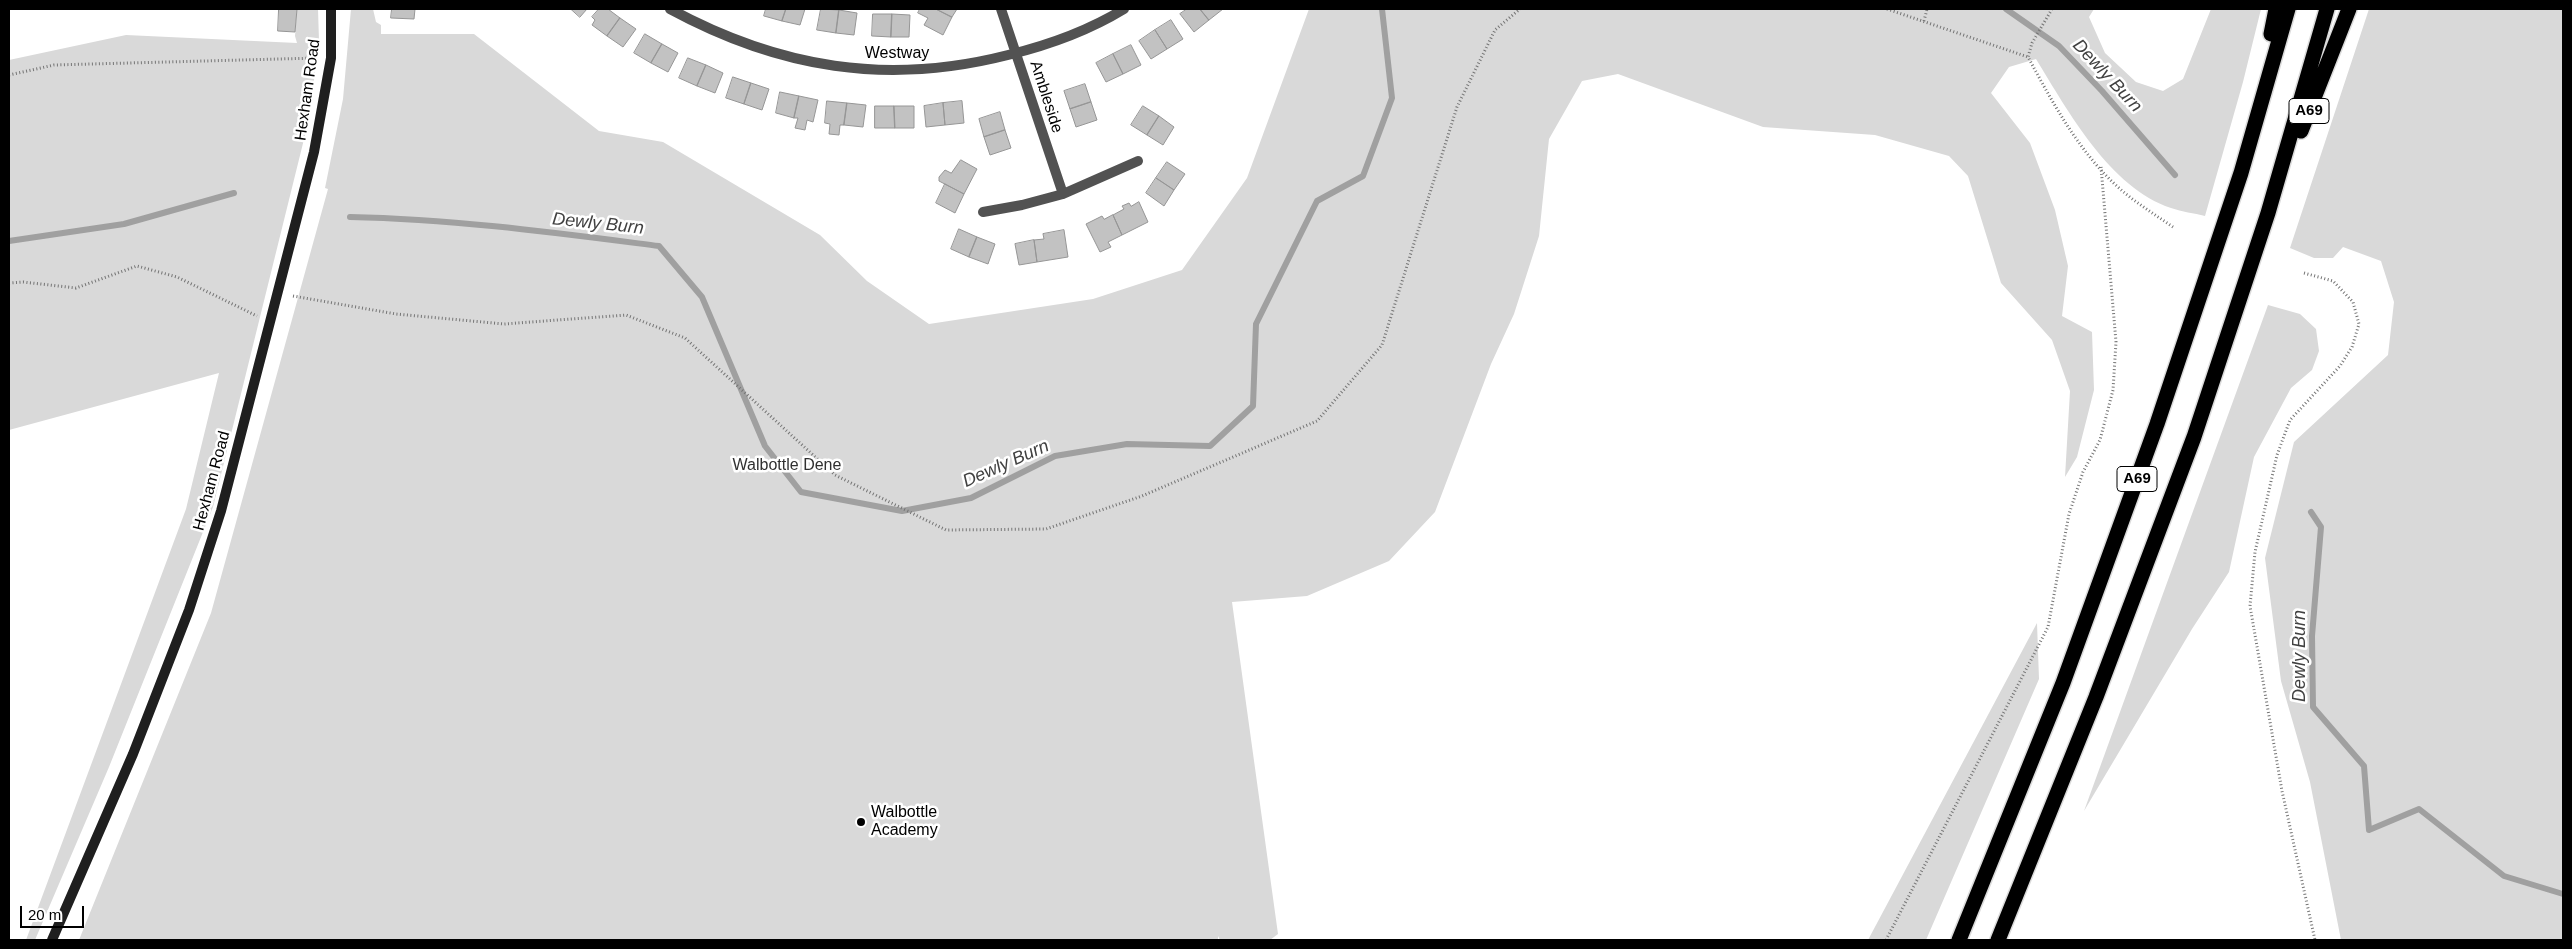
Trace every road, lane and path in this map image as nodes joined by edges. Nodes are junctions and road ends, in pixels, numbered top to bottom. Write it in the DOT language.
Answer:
graph roads {
  1 [pos="331,9"];
  2 [pos="670,9"];
  3 [pos="1001,9"];
  4 [pos="1124,9"];
  5 [pos="1520,9"];
  6 [pos="1887,9"];
  7 [pos="1927,9"];
  8 [pos="2052,9"];
  9 [pos="2276,9"];
  10 [pos="2288,9"];
  11 [pos="2327,9"];
  12 [pos="2349,9"];
  13 [pos="1924,22"];
  14 [pos="1016,53"];
  15 [pos="2028,57"];
  16 [pos="331,58"];
  17 [pos="9,75"];
  18 [pos="1138,161"];
  19 [pos="2101,168"];
  20 [pos="2241,173"];
  21 [pos="1063,194"];
  22 [pos="982,212"];
  23 [pos="2268,213"];
  24 [pos="2173,227"];
  25 [pos="2304,273"];
  26 [pos="9,283"];
  27 [pos="277,294"];
  28 [pos="269,322"];
  29 [pos="52,940"];
  30 [pos="1886,940"];
  31 [pos="1959,940"];
  32 [pos="1998,940"];
  33 [pos="2314,940"];
  1 -- 16 [label="main road, Hexham Road"];
  2 -- 14 [label="street, Westway"];
  3 -- 14 [label="street, Ambleside"];
  4 -- 14 [label="street, Westway"];
  5 -- 27 [label="path"];
  6 -- 13 [label="path"];
  7 -- 13 [label="path"];
  8 -- 15 [label="path"];
  9 -- 20 [label="highway, A69"];
  10 -- 20 [label="highway, A69"];
  11 -- 23 [label="highway, A69"];
  12 -- 23 [label="highway, A69"];
  13 -- 15 [label="path"];
  14 -- 21 [label="street, Ambleside"];
  15 -- 19 [label="path"];
  16 -- 17 [label="path"];
  16 -- 27 [label="main road, Hexham Road"];
  18 -- 21 [label="street"];
  19 -- 24 [label="path"];
  19 -- 30 [label="path"];
  20 -- 31 [label="highway, A69"];
  21 -- 22 [label="street"];
  23 -- 32 [label="highway, A69"];
  25 -- 33 [label="path"];
  26 -- 28 [label="path"];
  27 -- 28 [label="main road, Hexham Road"];
  28 -- 29 [label="main road, Hexham Road"];
}
